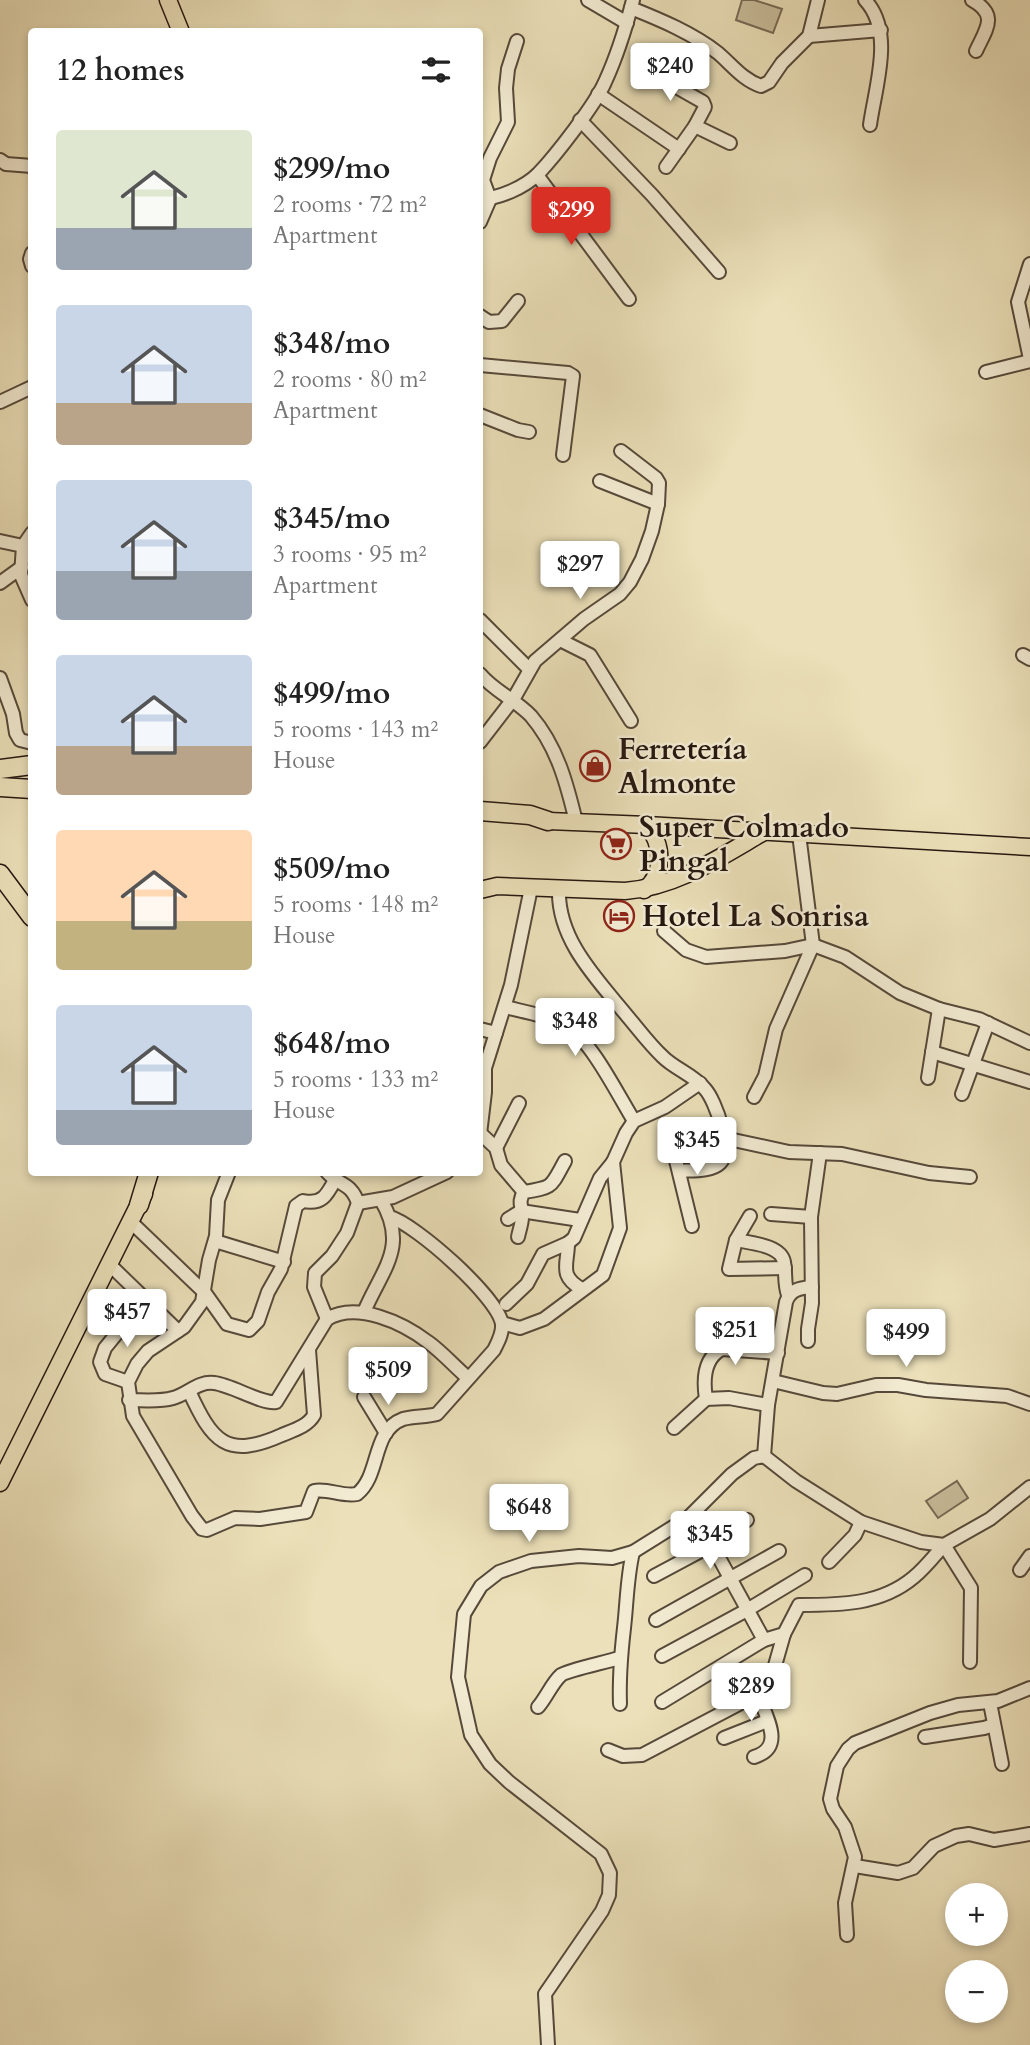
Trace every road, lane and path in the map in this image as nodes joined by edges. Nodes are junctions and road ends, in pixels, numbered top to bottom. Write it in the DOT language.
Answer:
graph roads {
  1 [pos="168,0"];
  2 [pos="588,0"];
  3 [pos="818,0"];
  4 [pos="865,0"];
  5 [pos="972,0"];
  6 [pos="632,4"];
  7 [pos="627,23"];
  8 [pos="179,28"];
  9 [pos="881,30"];
  10 [pos="809,36"];
  11 [pos="517,41"];
  12 [pos="976,51"];
  13 [pos="659,77"];
  14 [pos="597,94"];
  15 [pos="580,120"];
  16 [pos="870,125"];
  17 [pos="695,126"];
  18 [pos="730,143"];
  19 [pos="679,149"];
  20 [pos="2,164"];
  21 [pos="28,166"];
  22 [pos="666,167"];
  23 [pos="537,175"];
  24 [pos="485,199"];
  25 [pos="1030,264"];
  26 [pos="719,272"];
  27 [pos="1027,285"];
  28 [pos="629,299"];
  29 [pos="518,301"];
  30 [pos="483,318"];
  31 [pos="1030,360"];
  32 [pos="483,365"];
  33 [pos="986,372"];
  34 [pos="28,389"];
  35 [pos="1,405"];
  36 [pos="483,416"];
  37 [pos="529,432"];
  38 [pos="621,451"];
  39 [pos="563,455"];
  40 [pos="600,481"];
  41 [pos="658,504"];
  42 [pos="28,539"];
  43 [pos="0,541"];
  44 [pos="23,546"];
  45 [pos="22,567"];
  46 [pos="0,583"];
  47 [pos="28,591"];
  48 [pos="483,623"];
  49 [pos="560,640"];
  50 [pos="529,669"];
  51 [pos="483,677"];
  52 [pos="0,678"];
  53 [pos="511,701"];
  54 [pos="631,721"];
  55 [pos="483,738"];
  56 [pos="28,742"];
  57 [pos="28,766"];
  58 [pos="0,769"];
  59 [pos="0,778"];
  60 [pos="28,778"];
  61 [pos="0,787"];
  62 [pos="28,789"];
  63 [pos="483,798"];
  64 [pos="483,811"];
  65 [pos="513,813"];
  66 [pos="548,821"];
  67 [pos="483,822"];
  68 [pos="576,822"];
  69 [pos="647,825"];
  70 [pos="762,833"];
  71 [pos="799,834"];
  72 [pos="1030,847"];
  73 [pos="0,874"];
  74 [pos="531,888"];
  75 [pos="483,889"];
  76 [pos="559,889"];
  77 [pos="644,890"];
  78 [pos="28,912"];
  79 [pos="664,931"];
  80 [pos="813,945"];
  81 [pos="505,1007"];
  82 [pos="939,1009"];
  83 [pos="988,1023"];
  84 [pos="483,1030"];
  85 [pos="496,1033"];
  86 [pos="1030,1043"];
  87 [pos="932,1052"];
  88 [pos="974,1065"];
  89 [pos="928,1078"];
  90 [pos="700,1083"];
  91 [pos="1030,1083"];
  92 [pos="483,1084"];
  93 [pos="962,1094"];
  94 [pos="754,1097"];
  95 [pos="519,1103"];
  96 [pos="634,1121"];
  97 [pos="670,1136"];
  98 [pos="483,1137"];
  99 [pos="724,1138"];
  100 [pos="496,1148"];
  101 [pos="820,1153"];
  102 [pos="565,1161"];
  103 [pos="613,1162"];
  104 [pos="679,1171"];
  105 [pos="148,1176"];
  106 [pos="152,1176"];
  107 [pos="227,1176"];
  108 [pos="331,1176"];
  109 [pos="434,1176"];
  110 [pos="970,1177"];
  111 [pos="524,1192"];
  112 [pos="381,1200"];
  113 [pos="358,1203"];
  114 [pos="139,1205"];
  115 [pos="521,1210"];
  116 [pos="771,1214"];
  117 [pos="750,1216"];
  118 [pos="390,1217"];
  119 [pos="811,1217"];
  120 [pos="508,1219"];
  121 [pos="580,1220"];
  122 [pos="131,1222"];
  123 [pos="692,1226"];
  124 [pos="518,1237"];
  125 [pos="736,1240"];
  126 [pos="215,1241"];
  127 [pos="568,1243"];
  128 [pos="284,1262"];
  129 [pos="109,1264"];
  130 [pos="785,1268"];
  131 [pos="812,1287"];
  132 [pos="582,1289"];
  133 [pos="205,1293"];
  134 [pos="789,1295"];
  135 [pos="145,1299"];
  136 [pos="506,1304"];
  137 [pos="364,1312"];
  138 [pos="327,1319"];
  139 [pos="502,1323"];
  140 [pos="178,1331"];
  141 [pos="808,1341"];
  142 [pos="309,1349"];
  143 [pos="778,1353"];
  144 [pos="468,1378"];
  145 [pos="772,1381"];
  146 [pos="128,1382"];
  147 [pos="189,1391"];
  148 [pos="364,1397"];
  149 [pos="706,1399"];
  150 [pos="129,1400"];
  151 [pos="1030,1404"];
  152 [pos="768,1405"];
  153 [pos="674,1428"];
  154 [pos="386,1433"];
  155 [pos="764,1456"];
  156 [pos="0,1483"];
  157 [pos="1030,1487"];
  158 [pos="689,1517"];
  159 [pos="747,1520"];
  160 [pos="861,1522"];
  161 [pos="712,1545"];
  162 [pos="944,1545"];
  163 [pos="779,1551"];
  164 [pos="633,1552"];
  165 [pos="1030,1556"];
  166 [pos="829,1562"];
  167 [pos="1020,1570"];
  168 [pos="805,1575"];
  169 [pos="654,1576"];
  170 [pos="731,1578"];
  171 [pos="747,1610"];
  172 [pos="656,1620"];
  173 [pos="783,1633"];
  174 [pos="764,1640"];
  175 [pos="662,1656"];
  176 [pos="619,1658"];
  177 [pos="970,1662"];
  178 [pos="1030,1688"];
  179 [pos="758,1694"];
  180 [pos="662,1702"];
  181 [pos="990,1703"];
  182 [pos="620,1704"];
  183 [pos="538,1707"];
  184 [pos="767,1721"];
  185 [pos="994,1725"];
  186 [pos="925,1737"];
  187 [pos="724,1738"];
  188 [pos="608,1751"];
  189 [pos="754,1757"];
  190 [pos="1002,1764"];
  191 [pos="1030,1834"];
  192 [pos="855,1866"];
  193 [pos="847,1935"];
  194 [pos="548,2045"];
  1 -- 8 [label="main road"];
  2 -- 7 [label="street"];
  3 -- 10 [label="street"];
  4 -- 9 [label="street"];
  5 -- 12 [label="street"];
  6 -- 7 [label="street"];
  6 -- 10 [label="street"];
  7 -- 14 [label="street"];
  9 -- 10 [label="street"];
  9 -- 16 [label="street"];
  11 -- 24 [label="street"];
  13 -- 17 [label="street"];
  14 -- 15 [label="street"];
  14 -- 19 [label="street"];
  15 -- 23 [label="street"];
  15 -- 26 [label="street"];
  17 -- 18 [label="street"];
  17 -- 19 [label="street"];
  19 -- 22 [label="street"];
  20 -- 21 [label="street"];
  23 -- 24 [label="street"];
  23 -- 28 [label="street"];
  25 -- 27 [label="street"];
  27 -- 31 [label="street"];
  29 -- 30 [label="street"];
  31 -- 33 [label="street"];
  32 -- 39 [label="street"];
  34 -- 35 [label="street"];
  36 -- 37 [label="street"];
  38 -- 41 [label="street"];
  40 -- 41 [label="street"];
  41 -- 49 [label="street"];
  42 -- 44 [label="street"];
  43 -- 44 [label="street"];
  44 -- 45 [label="street"];
  45 -- 46 [label="street"];
  45 -- 47 [label="street"];
  48 -- 50 [label="street"];
  49 -- 50 [label="street"];
  49 -- 54 [label="street"];
  50 -- 53 [label="street"];
  51 -- 53 [label="street"];
  52 -- 56 [label="street"];
  53 -- 55 [label="street"];
  53 -- 68 [label="street"];
  57 -- 58 [label="highway"];
  59 -- 60 [label="highway"];
  61 -- 62 [label="highway"];
  63 -- 65 [label="highway"];
  64 -- 65 [label="highway"];
  65 -- 66 [label="highway"];
  66 -- 67 [label="highway"];
  66 -- 68 [label="main road"];
  68 -- 69 [label="main road"];
  69 -- 70 [label="main road"];
  69 -- 77 [label="main road"];
  70 -- 71 [label="main road"];
  70 -- 77 [label="main road"];
  71 -- 72 [label="main road"];
  71 -- 80 [label="street"];
  73 -- 78 [label="highway"];
  74 -- 75 [label="main road"];
  74 -- 76 [label="main road"];
  74 -- 81 [label="street"];
  76 -- 77 [label="main road"];
  76 -- 90 [label="street"];
  79 -- 80 [label="street"];
  80 -- 82 [label="street"];
  80 -- 94 [label="street"];
  81 -- 85 [label="street"];
  81 -- 96 [label="street"];
  82 -- 83 [label="street"];
  82 -- 87 [label="street"];
  83 -- 86 [label="street"];
  83 -- 88 [label="street"];
  84 -- 85 [label="street"];
  85 -- 92 [label="street"];
  87 -- 88 [label="street"];
  87 -- 89 [label="street"];
  88 -- 91 [label="street"];
  88 -- 93 [label="street"];
  90 -- 96 [label="street"];
  90 -- 99 [label="street"];
  95 -- 100 [label="street"];
  96 -- 103 [label="street"];
  97 -- 104 [label="street"];
  98 -- 100 [label="street"];
  99 -- 101 [label="street"];
  99 -- 104 [label="street"];
  100 -- 111 [label="street"];
  101 -- 110 [label="street"];
  101 -- 119 [label="street"];
  102 -- 111 [label="street"];
  103 -- 121 [label="street"];
  103 -- 132 [label="street"];
  104 -- 123 [label="street"];
  105 -- 114 [label="highway"];
  106 -- 114 [label="main road"];
  107 -- 126 [label="street"];
  108 -- 113 [label="street"];
  108 -- 128 [label="street"];
  109 -- 112 [label="street"];
  111 -- 115 [label="street"];
  112 -- 113 [label="street"];
  112 -- 118 [label="street"];
  113 -- 138 [label="street"];
  114 -- 122 [label="main road"];
  115 -- 120 [label="street"];
  115 -- 121 [label="street"];
  115 -- 124 [label="street"];
  116 -- 119 [label="street"];
  117 -- 125 [label="street"];
  118 -- 137 [label="street"];
  118 -- 139 [label="street"];
  119 -- 131 [label="street"];
  121 -- 127 [label="street"];
  122 -- 129 [label="main road"];
  122 -- 133 [label="street"];
  125 -- 130 [label="street"];
  125 -- 130 [label="street"];
  126 -- 128 [label="street"];
  126 -- 133 [label="street"];
  127 -- 132 [label="street"];
  127 -- 136 [label="street"];
  128 -- 133 [label="street"];
  129 -- 135 [label="street"];
  129 -- 156 [label="main road"];
  130 -- 134 [label="street"];
  131 -- 134 [label="street"];
  131 -- 141 [label="street"];
  132 -- 139 [label="street"];
  133 -- 140 [label="street"];
  134 -- 143 [label="street"];
  135 -- 140 [label="street"];
  135 -- 146 [label="street"];
  137 -- 138 [label="street"];
  137 -- 144 [label="street"];
  138 -- 142 [label="street"];
  139 -- 144 [label="street"];
  140 -- 146 [label="street"];
  142 -- 147 [label="street"];
  142 -- 147 [label="street"];
  143 -- 145 [label="street"];
  143 -- 149 [label="street"];
  144 -- 154 [label="street"];
  145 -- 151 [label="street"];
  145 -- 152 [label="street"];
  146 -- 150 [label="street"];
  147 -- 150 [label="street"];
  148 -- 154 [label="street"];
  149 -- 152 [label="street"];
  149 -- 153 [label="street"];
  150 -- 154 [label="street"];
  152 -- 155 [label="street"];
  155 -- 158 [label="street"];
  155 -- 160 [label="street"];
  157 -- 162 [label="street"];
  158 -- 161 [label="street"];
  158 -- 164 [label="street"];
  159 -- 161 [label="street"];
  160 -- 162 [label="street"];
  160 -- 166 [label="street"];
  161 -- 169 [label="street"];
  161 -- 170 [label="street"];
  162 -- 173 [label="street"];
  162 -- 177 [label="street"];
  163 -- 170 [label="street"];
  164 -- 176 [label="street"];
  164 -- 194 [label="street"];
  165 -- 167 [label="street"];
  168 -- 171 [label="street"];
  170 -- 171 [label="street"];
  170 -- 172 [label="street"];
  171 -- 174 [label="street"];
  171 -- 175 [label="street"];
  173 -- 174 [label="street"];
  173 -- 179 [label="street"];
  174 -- 180 [label="street"];
  176 -- 182 [label="street"];
  176 -- 183 [label="street"];
  178 -- 181 [label="street"];
  179 -- 184 [label="street"];
  179 -- 188 [label="street"];
  181 -- 185 [label="street"];
  181 -- 192 [label="street"];
  184 -- 187 [label="street"];
  184 -- 189 [label="street"];
  185 -- 186 [label="street"];
  185 -- 190 [label="street"];
  191 -- 192 [label="street"];
  192 -- 193 [label="street"];
}
